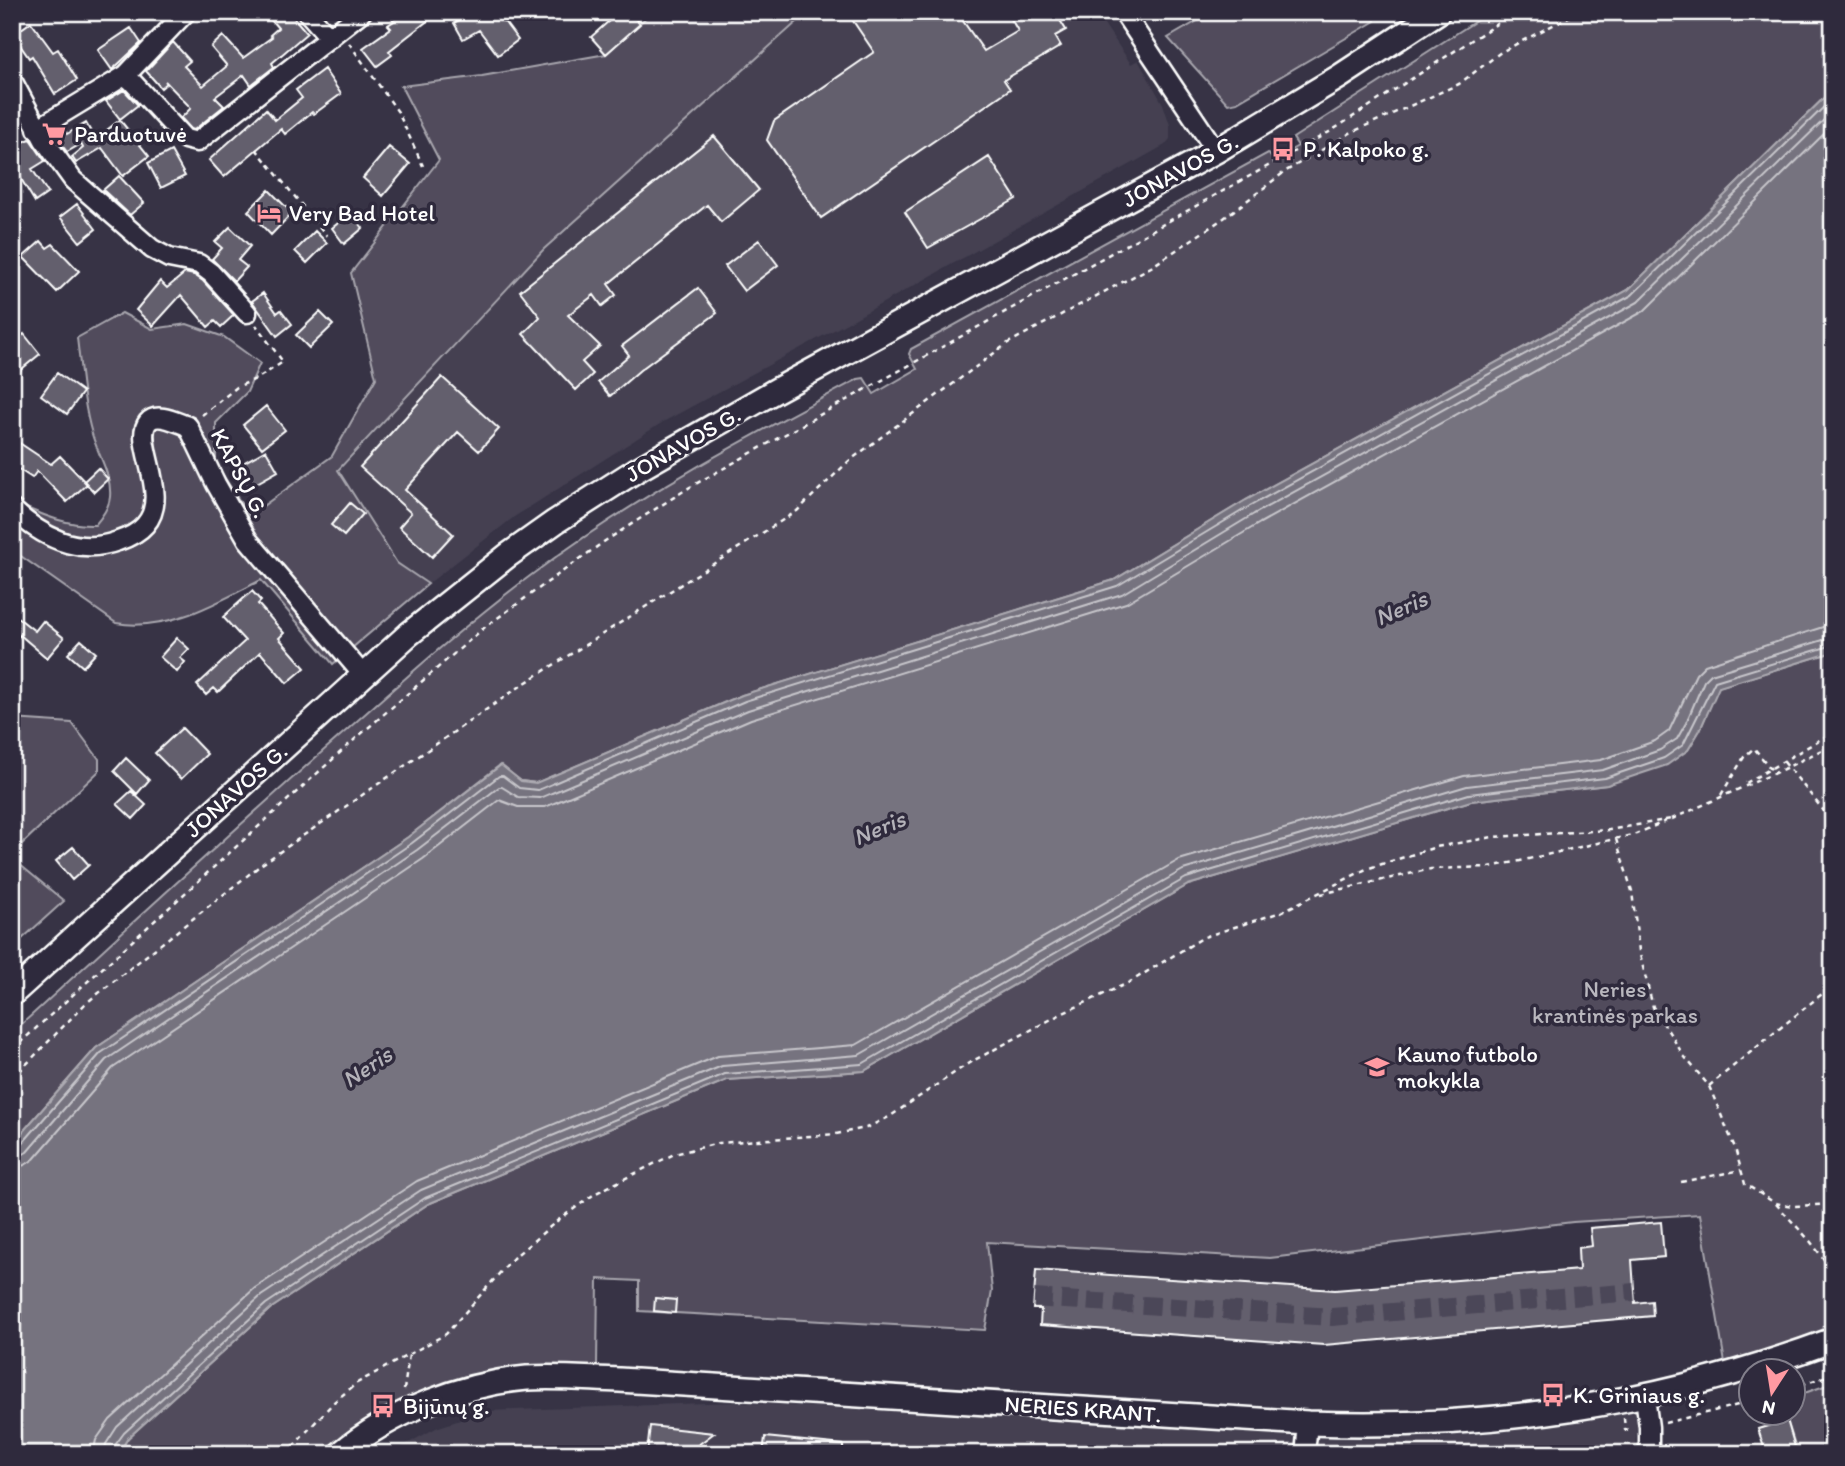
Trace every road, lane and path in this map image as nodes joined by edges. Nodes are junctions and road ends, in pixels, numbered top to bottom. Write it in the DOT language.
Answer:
graph roads {
  1 [pos="186,12"];
  2 [pos="307,12"];
  3 [pos="362,12"];
  4 [pos="496,12"];
  5 [pos="1123,12"];
  6 [pos="1438,12"];
  7 [pos="1515,12"];
  8 [pos="1578,12"];
  9 [pos="504,23"];
  10 [pos="335,34"];
  11 [pos="126,75"];
  12 [pos="12,80"];
  13 [pos="17,101"];
  14 [pos="37,129"];
  15 [pos="256,149"];
  16 [pos="1216,151"];
  17 [pos="423,166"];
  18 [pos="327,236"];
  19 [pos="247,313"];
  20 [pos="188,426"];
  21 [pos="12,509"];
  22 [pos="363,675"];
  23 [pos="1833,732"];
  24 [pos="1833,744"];
  25 [pos="1783,761"];
  26 [pos="1788,767"];
  27 [pos="1771,769"];
  28 [pos="1774,773"];
  29 [pos="1734,790"];
  30 [pos="1719,797"];
  31 [pos="1671,819"];
  32 [pos="1833,822"];
  33 [pos="1616,839"];
  34 [pos="1315,895"];
  35 [pos="1833,985"];
  36 [pos="12,994"];
  37 [pos="12,1050"];
  38 [pos="12,1079"];
  39 [pos="1709,1086"];
  40 [pos="1741,1170"];
  41 [pos="1681,1182"];
  42 [pos="1774,1203"];
  43 [pos="1833,1205"];
  44 [pos="1833,1271"];
  45 [pos="1833,1340"];
  46 [pos="409,1354"];
  47 [pos="1833,1374"];
  48 [pos="1806,1383"];
  49 [pos="1645,1397"];
  50 [pos="402,1401"];
  51 [pos="1736,1406"];
  52 [pos="1308,1423"];
  53 [pos="1649,1427"];
  54 [pos="1625,1430"];
  55 [pos="286,1454"];
  56 [pos="340,1454"];
  57 [pos="1305,1454"];
  58 [pos="1649,1454"];
  1 -- 11 [label="street"];
  2 -- 10 [label="street"];
  3 -- 10 [label="street"];
  4 -- 9 [label="path"];
  5 -- 16 [label="street"];
  6 -- 16 [label="main road, JONAVOS G."];
  7 -- 37 [label="path"];
  8 -- 38 [label="path"];
  10 -- 11 [label="street"];
  10 -- 17 [label="path"];
  11 -- 14 [label="street"];
  12 -- 13 [label="street"];
  13 -- 14 [label="street"];
  14 -- 19 [label="street"];
  15 -- 18 [label="path"];
  16 -- 22 [label="main road, JONAVOS G."];
  19 -- 20 [label="path"];
  20 -- 21 [label="street, KAPSŲ G."];
  20 -- 22 [label="street, KAPSŲ G."];
  22 -- 36 [label="main road, JONAVOS G."];
  23 -- 25 [label="path"];
  24 -- 26 [label="path"];
  25 -- 26 [label="path"];
  25 -- 27 [label="path"];
  26 -- 28 [label="path"];
  26 -- 32 [label="path"];
  27 -- 28 [label="path"];
  27 -- 29 [label="path"];
  27 -- 30 [label="path"];
  28 -- 29 [label="path"];
  29 -- 30 [label="path"];
  30 -- 31 [label="path"];
  31 -- 33 [label="path"];
  31 -- 34 [label="path"];
  33 -- 34 [label="path"];
  33 -- 39 [label="path"];
  34 -- 46 [label="path"];
  35 -- 39 [label="path"];
  39 -- 40 [label="path"];
  40 -- 41 [label="path"];
  40 -- 42 [label="path"];
  42 -- 43 [label="path"];
  42 -- 44 [label="path"];
  45 -- 49 [label="main road, NERIES KRANT."];
  46 -- 50 [label="path"];
  46 -- 55 [label="path"];
  47 -- 48 [label="path"];
  49 -- 52 [label="main road, NERIES KRANT."];
  49 -- 53 [label="street"];
  51 -- 53 [label="path"];
  52 -- 56 [label="main road, NERIES KRANT."];
  52 -- 57 [label="street"];
  53 -- 54 [label="path"];
  53 -- 58 [label="street"];
}
